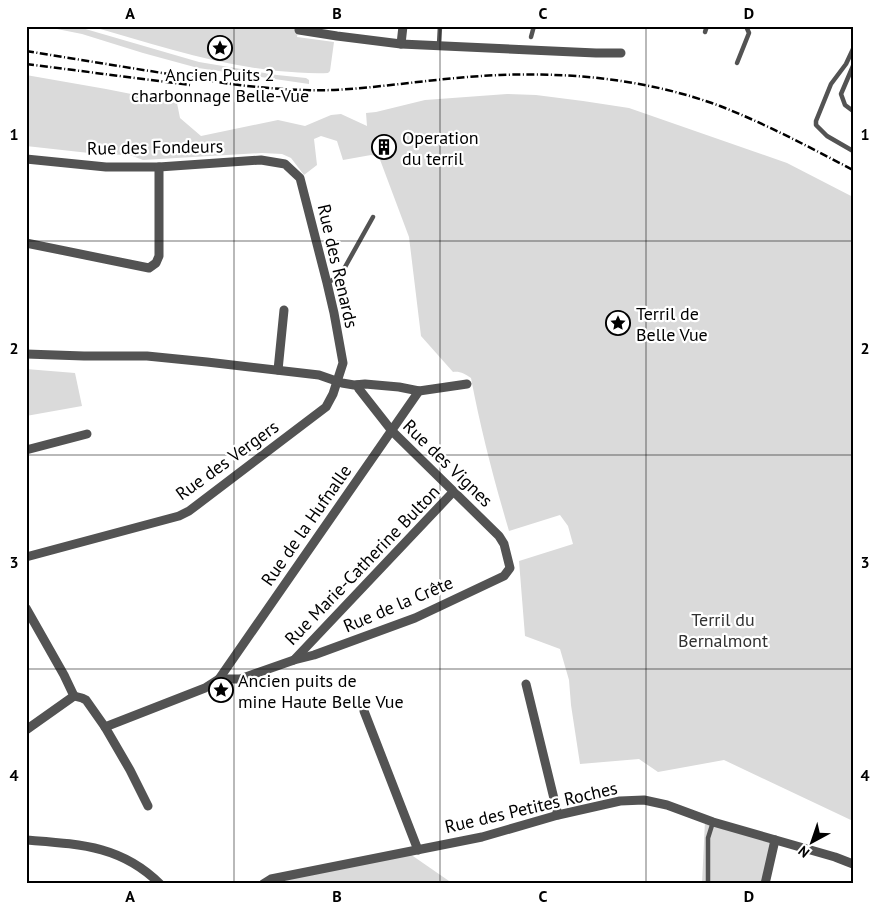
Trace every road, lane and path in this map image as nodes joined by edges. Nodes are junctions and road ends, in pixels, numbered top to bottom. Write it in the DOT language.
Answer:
graph roads {
  1 [pos="403,26"];
  2 [pos="440,26"];
  3 [pos="534,26"];
  4 [pos="707,26"];
  5 [pos="746,26"];
  6 [pos="299,30"];
  7 [pos="705,32"];
  8 [pos="532,37"];
  9 [pos="401,44"];
  10 [pos="439,46"];
  11 [pos="853,49"];
  12 [pos="621,53"];
  13 [pos="737,63"];
  14 [pos="853,66"];
  15 [pos="853,111"];
  16 [pos="853,151"];
  17 [pos="26,159"];
  18 [pos="285,164"];
  19 [pos="159,167"];
  20 [pos="373,217"];
  21 [pos="26,243"];
  22 [pos="327,283"];
  23 [pos="284,310"];
  24 [pos="26,354"];
  25 [pos="278,370"];
  26 [pos="337,381"];
  27 [pos="467,384"];
  28 [pos="357,385"];
  29 [pos="419,391"];
  30 [pos="392,431"];
  31 [pos="87,434"];
  32 [pos="26,450"];
  33 [pos="454,492"];
  34 [pos="26,557"];
  35 [pos="510,568"];
  36 [pos="26,608"];
  37 [pos="294,660"];
  38 [pos="219,679"];
  39 [pos="526,684"];
  40 [pos="74,696"];
  41 [pos="364,711"];
  42 [pos="105,727"];
  43 [pos="26,730"];
  44 [pos="148,806"];
  45 [pos="558,815"];
  46 [pos="713,822"];
  47 [pos="26,840"];
  48 [pos="775,840"];
  49 [pos="418,850"];
  50 [pos="853,864"];
  51 [pos="160,884"];
  52 [pos="263,884"];
  53 [pos="708,884"];
  54 [pos="765,884"];
  1 -- 9 [label="street"];
  2 -- 10 [label="lane"];
  3 -- 8 [label="lane"];
  4 -- 7 [label="lane"];
  5 -- 13 [label="lane"];
  6 -- 9 [label="street"];
  9 -- 10 [label="street"];
  10 -- 12 [label="street"];
  11 -- 16 [label="lane"];
  14 -- 15 [label="lane"];
  17 -- 19 [label="street, Rue des Fondeurs"];
  18 -- 19 [label="street, Rue des Fondeurs"];
  18 -- 22 [label="street, Rue des Renards"];
  19 -- 21 [label="street"];
  20 -- 22 [label="lane"];
  22 -- 26 [label="street, Rue des Renards"];
  23 -- 25 [label="street"];
  24 -- 25 [label="street"];
  25 -- 26 [label="street"];
  26 -- 28 [label="street"];
  26 -- 34 [label="street, Rue des Vergers"];
  27 -- 29 [label="street"];
  28 -- 29 [label="street"];
  28 -- 30 [label="street, Rue des Vignes"];
  29 -- 30 [label="street, Rue de la Hufnalle"];
  30 -- 33 [label="street, Rue des Vignes"];
  30 -- 38 [label="street, Rue de la Hufnalle"];
  31 -- 32 [label="street"];
  33 -- 35 [label="street, Rue des Vignes"];
  33 -- 37 [label="street, Rue Marie-Catherine Bulton"];
  35 -- 37 [label="street, Rue de la Crête"];
  36 -- 40 [label="street"];
  37 -- 38 [label="street, Rue de la Crête"];
  38 -- 42 [label="street"];
  39 -- 45 [label="street"];
  40 -- 42 [label="street"];
  40 -- 43 [label="street"];
  41 -- 49 [label="street"];
  42 -- 44 [label="street"];
  45 -- 46 [label="street, Rue des Petites Roches"];
  45 -- 49 [label="street, Rue des Petites Roches"];
  46 -- 48 [label="street, Rue des Petites Roches"];
  46 -- 53 [label="lane"];
  47 -- 51 [label="street"];
  48 -- 50 [label="street, Rue des Petites Roches"];
  48 -- 54 [label="street"];
  49 -- 52 [label="street, Rue des Petites Roches"];
}
